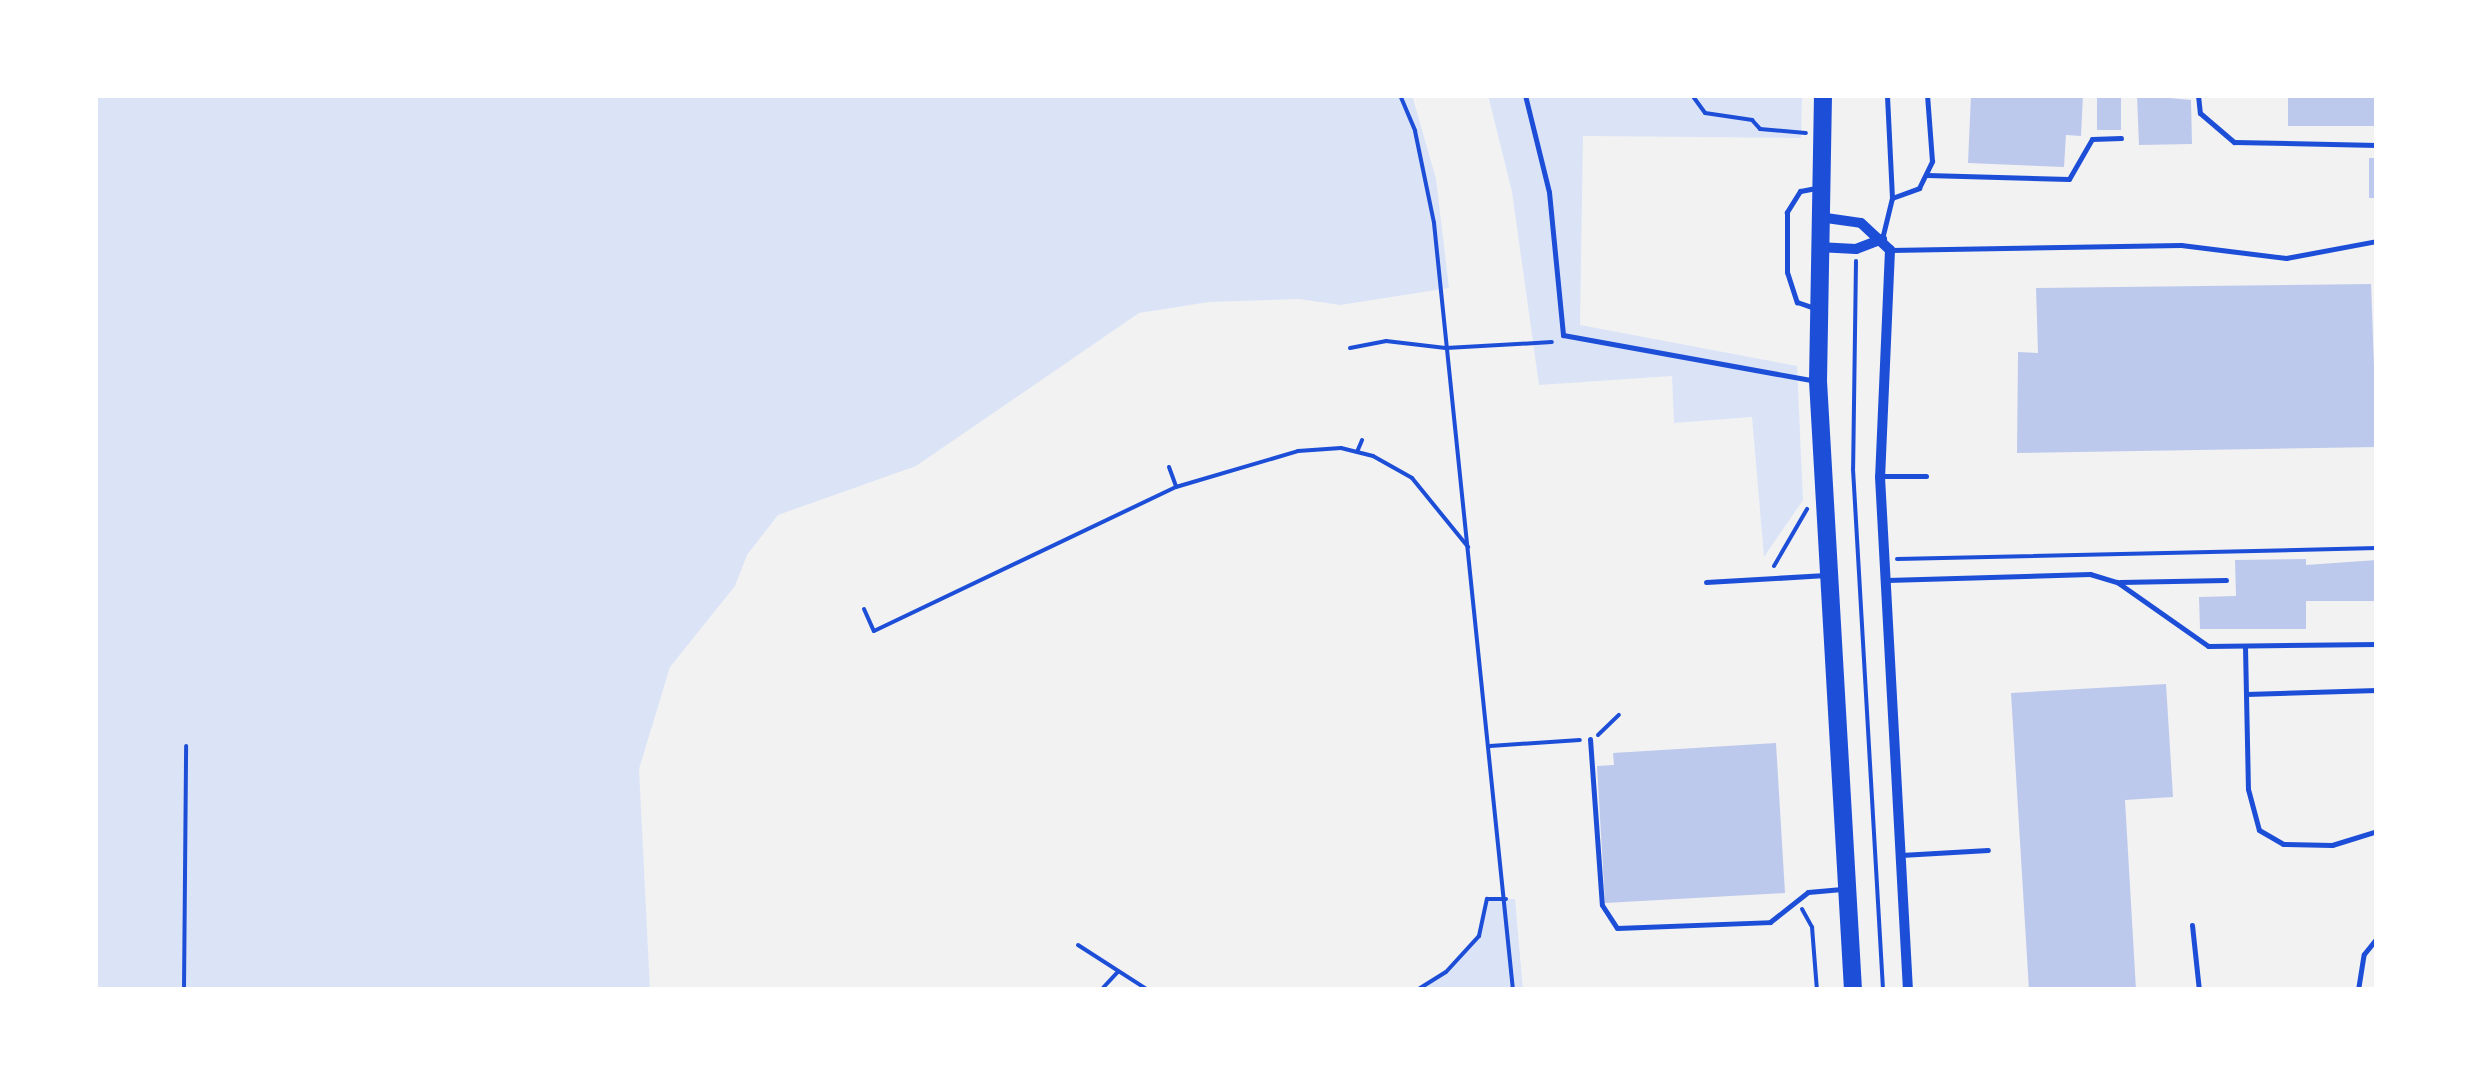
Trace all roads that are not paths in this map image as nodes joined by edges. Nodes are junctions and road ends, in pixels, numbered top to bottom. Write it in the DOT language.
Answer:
graph roads {
  1 [pos="1525,95"];
  2 [pos="1822,95"];
  3 [pos="1887,95"];
  4 [pos="1927,95"];
  5 [pos="2198,95"];
  6 [pos="2121,138"];
  7 [pos="2377,145"];
  8 [pos="1927,175"];
  9 [pos="1819,188"];
  10 [pos="1892,198"];
  11 [pos="1818,217"];
  12 [pos="1882,238"];
  13 [pos="2377,241"];
  14 [pos="1818,248"];
  15 [pos="1890,250"];
  16 [pos="1818,309"];
  17 [pos="1818,381"];
  18 [pos="1880,476"];
  19 [pos="1926,476"];
  20 [pos="1829,575"];
  21 [pos="1884,580"];
  22 [pos="2226,580"];
  23 [pos="1706,582"];
  24 [pos="2117,582"];
  25 [pos="2377,644"];
  26 [pos="2245,647"];
  27 [pos="2377,690"];
  28 [pos="2246,694"];
  29 [pos="1590,739"];
  30 [pos="2377,831"];
  31 [pos="1988,850"];
  32 [pos="1900,855"];
  33 [pos="1845,889"];
  34 [pos="2192,925"];
  35 [pos="2377,938"];
  36 [pos="1853,990"];
  37 [pos="1908,990"];
  38 [pos="2200,990"];
  39 [pos="2358,990"];
  1 -- 17 [label="lane"];
  2 -- 9 [label="highway"];
  3 -- 10 [label="lane"];
  4 -- 8 [label="lane"];
  5 -- 7 [label="lane"];
  6 -- 8 [label="lane"];
  8 -- 10 [label="lane"];
  9 -- 11 [label="highway"];
  9 -- 16 [label="lane"];
  10 -- 12 [label="lane"];
  11 -- 12 [label="street"];
  11 -- 14 [label="highway"];
  12 -- 14 [label="street"];
  12 -- 15 [label="street"];
  13 -- 15 [label="lane"];
  14 -- 16 [label="highway"];
  15 -- 18 [label="street"];
  16 -- 17 [label="highway"];
  17 -- 20 [label="highway"];
  18 -- 19 [label="lane"];
  18 -- 21 [label="street"];
  20 -- 23 [label="lane"];
  20 -- 33 [label="highway"];
  21 -- 24 [label="lane"];
  21 -- 32 [label="street"];
  22 -- 24 [label="lane"];
  24 -- 26 [label="lane"];
  25 -- 26 [label="lane"];
  26 -- 28 [label="lane"];
  27 -- 28 [label="lane"];
  28 -- 30 [label="lane"];
  29 -- 33 [label="lane"];
  31 -- 32 [label="lane"];
  32 -- 37 [label="street"];
  33 -- 36 [label="highway"];
  34 -- 38 [label="lane"];
  35 -- 39 [label="lane"];
}
